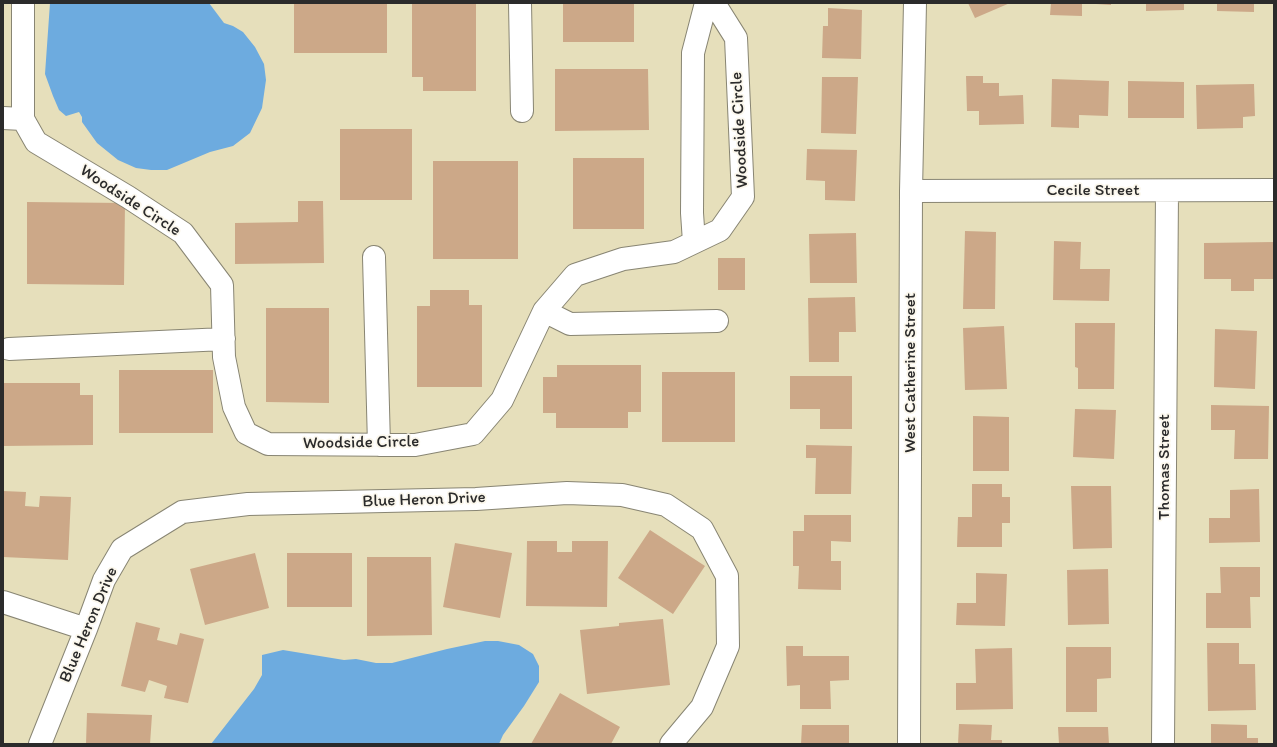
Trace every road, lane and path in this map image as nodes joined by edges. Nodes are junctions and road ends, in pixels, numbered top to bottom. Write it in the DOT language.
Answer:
graph roads {
  1 [pos="23,3"];
  2 [pos="520,3"];
  3 [pos="706,3"];
  4 [pos="714,3"];
  5 [pos="915,3"];
  6 [pos="522,111"];
  7 [pos="13,119"];
  8 [pos="1274,190"];
  9 [pos="911,191"];
  10 [pos="1167,191"];
  11 [pos="694,242"];
  12 [pos="374,257"];
  13 [pos="544,311"];
  14 [pos="717,321"];
  15 [pos="224,339"];
  16 [pos="9,349"];
  17 [pos="379,445"];
  18 [pos="3,602"];
  19 [pos="86,629"];
  20 [pos="40,744"];
  21 [pos="671,744"];
  22 [pos="909,744"];
  23 [pos="1163,744"];
  1 -- 7 [label="street, Woodside Circle"];
  2 -- 6 [label="street"];
  3 -- 11 [label="street"];
  4 -- 11 [label="street, Woodside Circle"];
  5 -- 9 [label="street, West Catherine Street"];
  7 -- 15 [label="street, Woodside Circle"];
  8 -- 10 [label="street, Cecile Street"];
  9 -- 10 [label="street, Cecile Street"];
  9 -- 22 [label="street, West Catherine Street"];
  10 -- 23 [label="street, Thomas Street"];
  11 -- 13 [label="street, Woodside Circle"];
  12 -- 17 [label="street"];
  13 -- 14 [label="street"];
  13 -- 17 [label="street, Woodside Circle"];
  15 -- 16 [label="street"];
  15 -- 17 [label="street, Woodside Circle"];
  18 -- 19 [label="street"];
  19 -- 20 [label="street, Blue Heron Drive"];
  19 -- 21 [label="street, Blue Heron Drive"];
}
